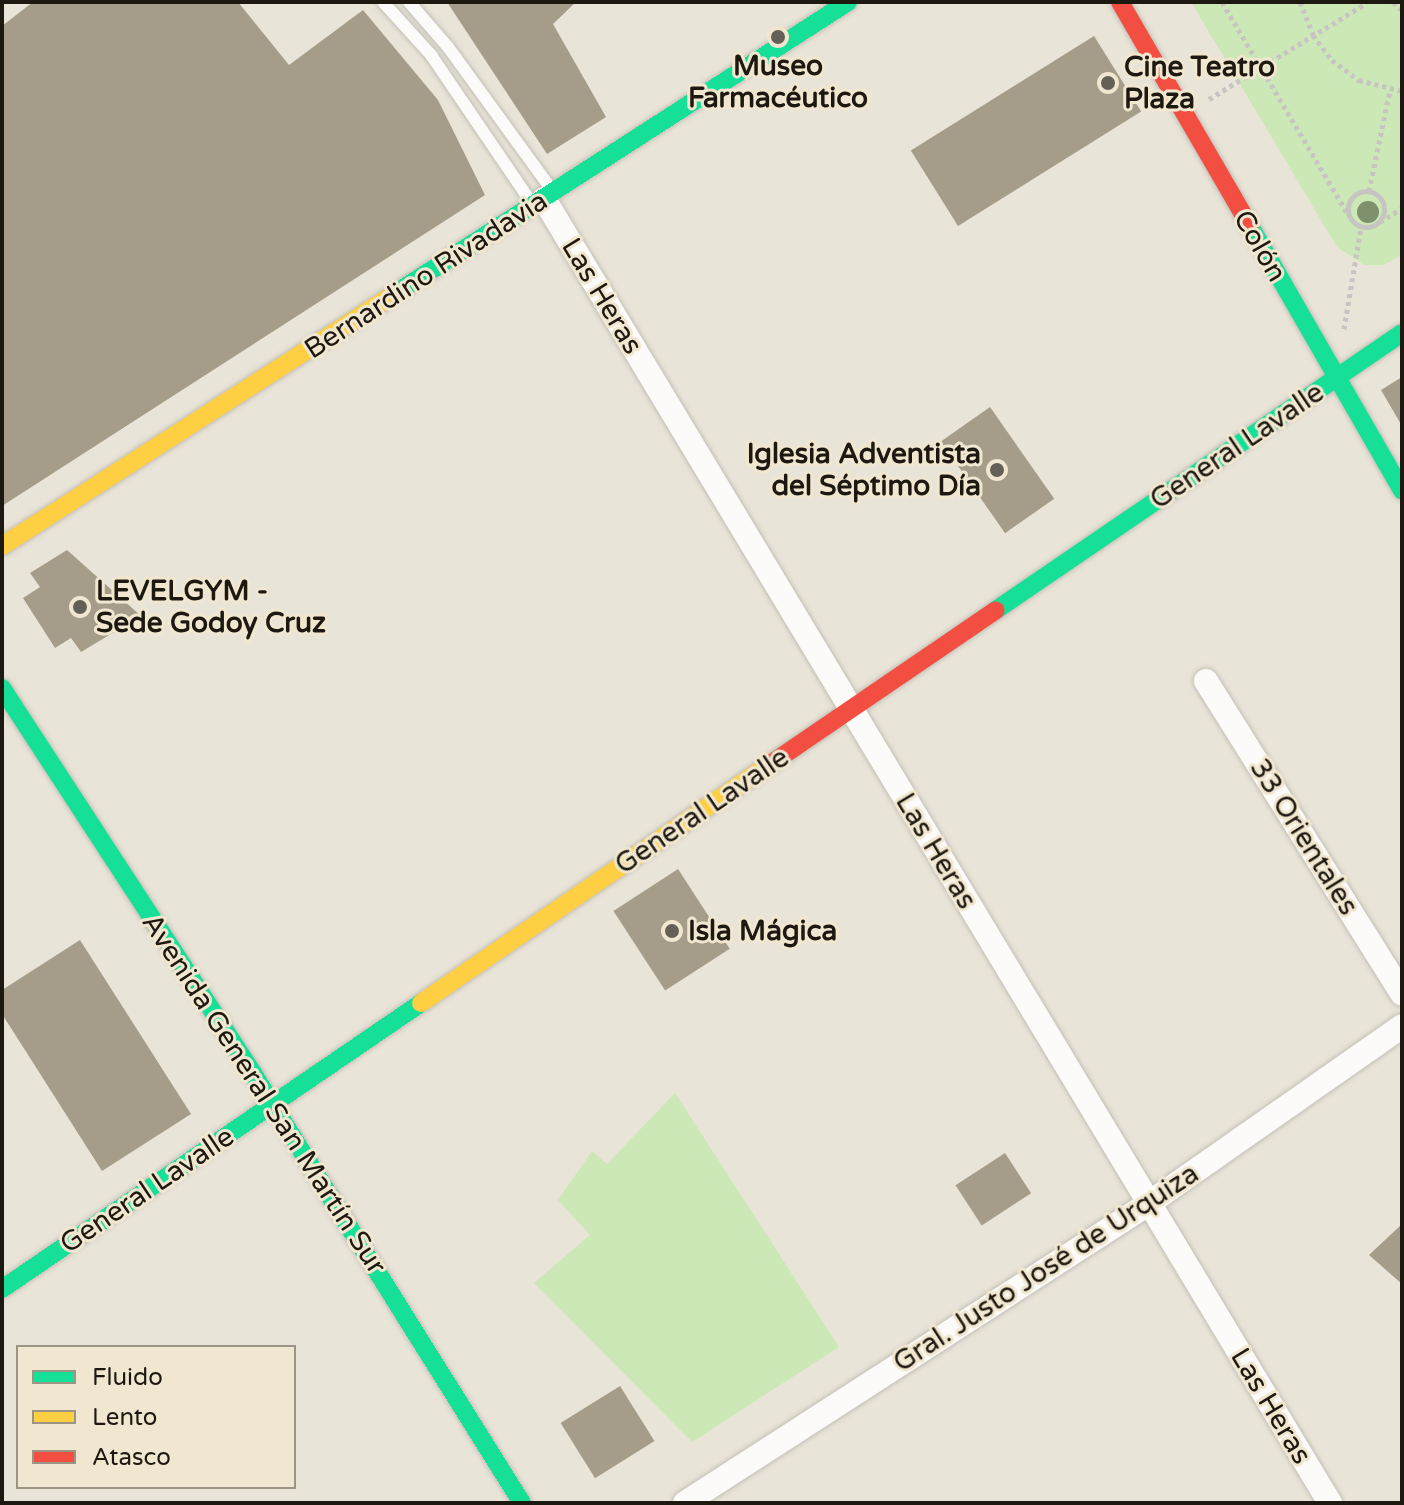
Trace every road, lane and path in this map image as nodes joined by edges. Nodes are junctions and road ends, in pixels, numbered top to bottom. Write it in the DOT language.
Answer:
graph roads {
  1 [pos="383,2"];
  2 [pos="409,2"];
  3 [pos="848,2"];
  4 [pos="1120,2"];
  5 [pos="1222,2"];
  6 [pos="1300,2"];
  7 [pos="1393,2"];
  8 [pos="1365,4"];
  9 [pos="1402,10"];
  10 [pos="1313,35"];
  11 [pos="1260,68"];
  12 [pos="1390,90"];
  13 [pos="1402,91"];
  14 [pos="1184,114"];
  15 [pos="1369,191"];
  16 [pos="544,199"];
  17 [pos="1402,208"];
  18 [pos="1349,216"];
  19 [pos="1376,225"];
  20 [pos="1361,227"];
  21 [pos="1402,333"];
  22 [pos="1343,335"];
  23 [pos="1336,379"];
  24 [pos="1402,490"];
  25 [pos="2,546"];
  26 [pos="1206,681"];
  27 [pos="2,688"];
  28 [pos="851,709"];
  29 [pos="1402,994"];
  30 [pos="1402,1026"];
  31 [pos="273,1104"];
  32 [pos="1148,1204"];
  33 [pos="2,1289"];
  34 [pos="522,1503"];
  35 [pos="685,1503"];
  36 [pos="1330,1503"];
  1 -- 16 [label="lane"];
  2 -- 16 [label="lane"];
  3 -- 16 [label="street, Bernardino Rivadavia"];
  4 -- 14 [label="street, Colón"];
  5 -- 11 [label="path"];
  6 -- 10 [label="path"];
  7 -- 9 [label="path"];
  8 -- 10 [label="path"];
  10 -- 11 [label="path"];
  10 -- 12 [label="path"];
  11 -- 14 [label="path"];
  11 -- 18 [label="path"];
  12 -- 13 [label="path"];
  12 -- 15 [label="path"];
  14 -- 23 [label="street, Colón"];
  15 -- 18 [label="path"];
  15 -- 19 [label="path"];
  16 -- 25 [label="street, Bernardino Rivadavia"];
  16 -- 28 [label="street, Las Heras"];
  17 -- 19 [label="path"];
  18 -- 20 [label="path"];
  19 -- 20 [label="path"];
  20 -- 22 [label="path"];
  21 -- 23 [label="street, General Lavalle"];
  23 -- 24 [label="street, Colón"];
  23 -- 28 [label="street, General Lavalle"];
  26 -- 29 [label="street, 33 Orientales"];
  27 -- 31 [label="street, Avenida General San Martín Sur"];
  28 -- 31 [label="street, General Lavalle"];
  28 -- 32 [label="street, Las Heras"];
  30 -- 32 [label="street, Gral. Justo José de Urquiza"];
  31 -- 33 [label="street, General Lavalle"];
  31 -- 34 [label="street, Avenida General San Martín Sur"];
  32 -- 35 [label="street, Gral. Justo José de Urquiza"];
  32 -- 36 [label="street, Las Heras"];
}
